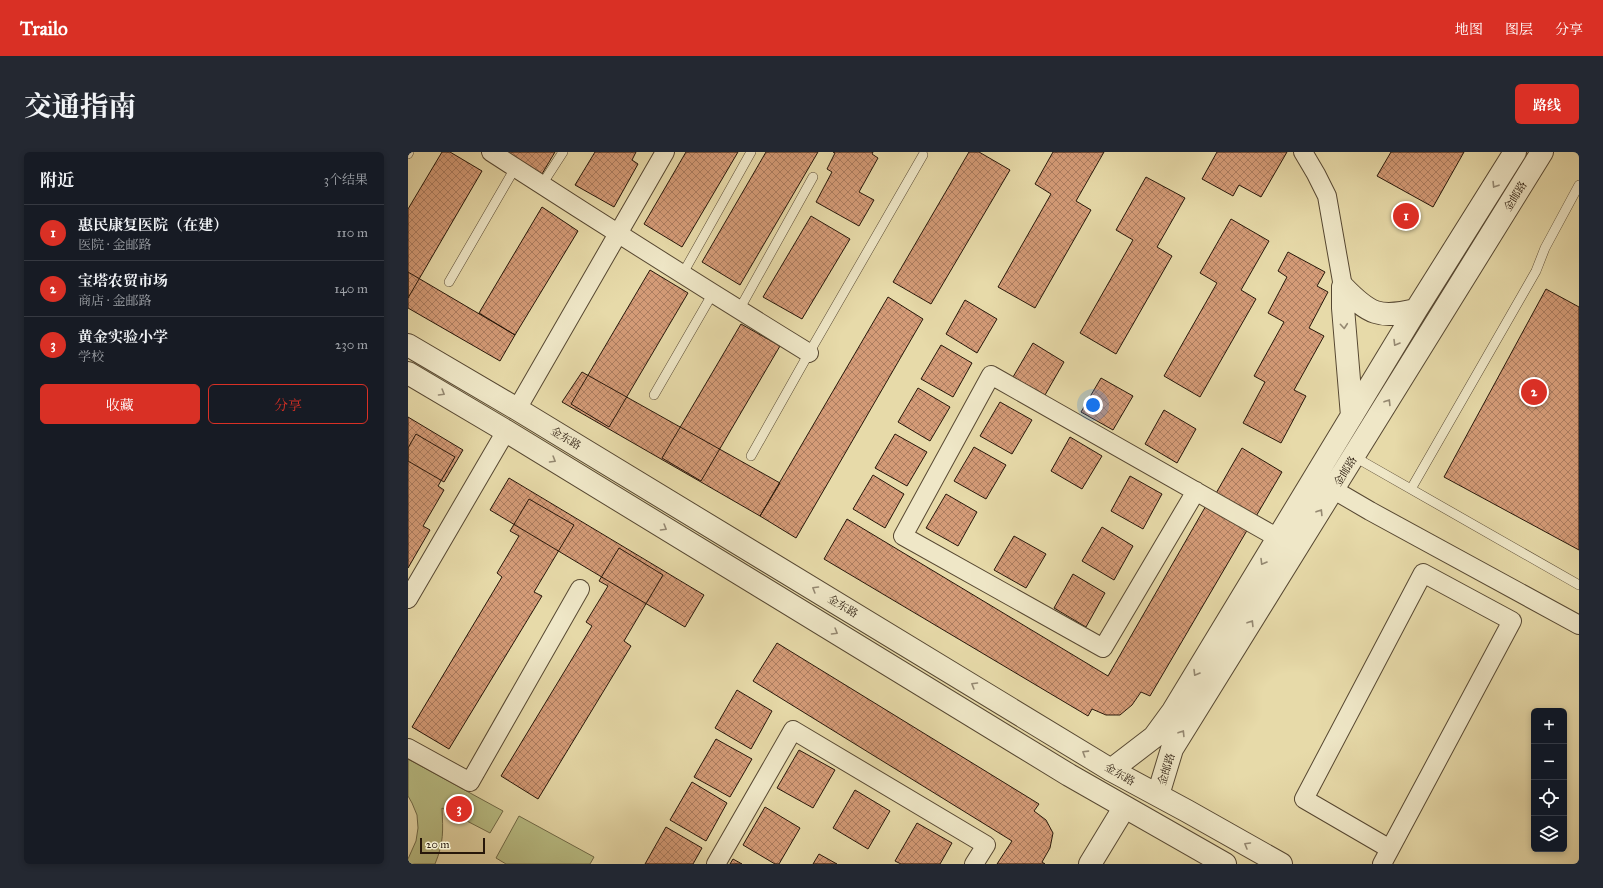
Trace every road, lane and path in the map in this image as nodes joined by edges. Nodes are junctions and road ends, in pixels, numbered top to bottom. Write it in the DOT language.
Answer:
graph roads {
  1 [pos="491,152"];
  2 [pos="563,152"];
  3 [pos="665,152"];
  4 [pos="751,152"];
  5 [pos="1303,152"];
  6 [pos="1515,152"];
  7 [pos="1542,152"];
  8 [pos="924,155"];
  9 [pos="515,168"];
  10 [pos="813,177"];
  11 [pos="1579,185"];
  12 [pos="542,186"];
  13 [pos="617,234"];
  14 [pos="682,275"];
  15 [pos="449,282"];
  16 [pos="1343,287"];
  17 [pos="713,293"];
  18 [pos="738,310"];
  19 [pos="1416,310"];
  20 [pos="408,345"];
  21 [pos="808,353"];
  22 [pos="408,373"];
  23 [pos="654,395"];
  24 [pos="517,409"];
  25 [pos="1352,416"];
  26 [pos="506,431"];
  27 [pos="1344,451"];
  28 [pos="751,456"];
  29 [pos="1314,478"];
  30 [pos="1411,489"];
  31 [pos="1334,490"];
  32 [pos="1196,491"];
  33 [pos="1278,538"];
  34 [pos="1579,585"];
  35 [pos="580,589"];
  36 [pos="408,599"];
  37 [pos="1579,625"];
  38 [pos="408,748"];
  39 [pos="1111,770"];
  40 [pos="1158,795"];
  41 [pos="1124,808"];
  42 [pos="1386,857"];
  43 [pos="716,864"];
  44 [pos="974,864"];
  45 [pos="1090,864"];
  46 [pos="1225,864"];
  47 [pos="1281,864"];
  1 -- 9 [label="street"];
  2 -- 12 [label="lane"];
  3 -- 13 [label="street"];
  4 -- 14 [label="lane"];
  5 -- 16 [label="street"];
  6 -- 19 [label="street, 金邮路, one-way"];
  27 -- 7 [label="street, 金邮路, one-way"];
  8 -- 21 [label="lane"];
  9 -- 12 [label="street"];
  9 -- 15 [label="lane"];
  10 -- 18 [label="lane"];
  11 -- 30 [label="lane"];
  12 -- 13 [label="street"];
  13 -- 14 [label="street"];
  13 -- 24 [label="street"];
  14 -- 17 [label="street"];
  16 -- 19 [label="street"];
  16 -- 25 [label="street, one-way"];
  17 -- 18 [label="street"];
  17 -- 23 [label="lane"];
  18 -- 21 [label="street"];
  19 -- 25 [label="street, 金邮路, one-way"];
  20 -- 24 [label="street, 金东路"];
  21 -- 28 [label="lane"];
  22 -- 26 [label="street, one-way"];
  39 -- 24 [label="street, 金东路, one-way"];
  25 -- 27 [label="street, 金邮路"];
  26 -- 36 [label="street"];
  26 -- 41 [label="street, one-way"];
  27 -- 29 [label="street, 金邮路"];
  27 -- 30 [label="lane"];
  27 -- 31 [label="street, 金邮路"];
  29 -- 31 [label="street"];
  29 -- 33 [label="street, 金邮路"];
  30 -- 34 [label="lane"];
  31 -- 37 [label="street"];
  40 -- 31 [label="street, 金邮路, one-way"];
  32 -- 32 [label="street"];
  32 -- 33 [label="street"];
  33 -- 39 [label="street, 金邮路, one-way"];
  35 -- 38 [label="street"];
  39 -- 40 [label="street, 金东路"];
  47 -- 40 [label="street, 金东路, one-way"];
  41 -- 45 [label="street"];
  41 -- 46 [label="street"];
  42 -- 42 [label="street"];
  43 -- 44 [label="street"];
}
